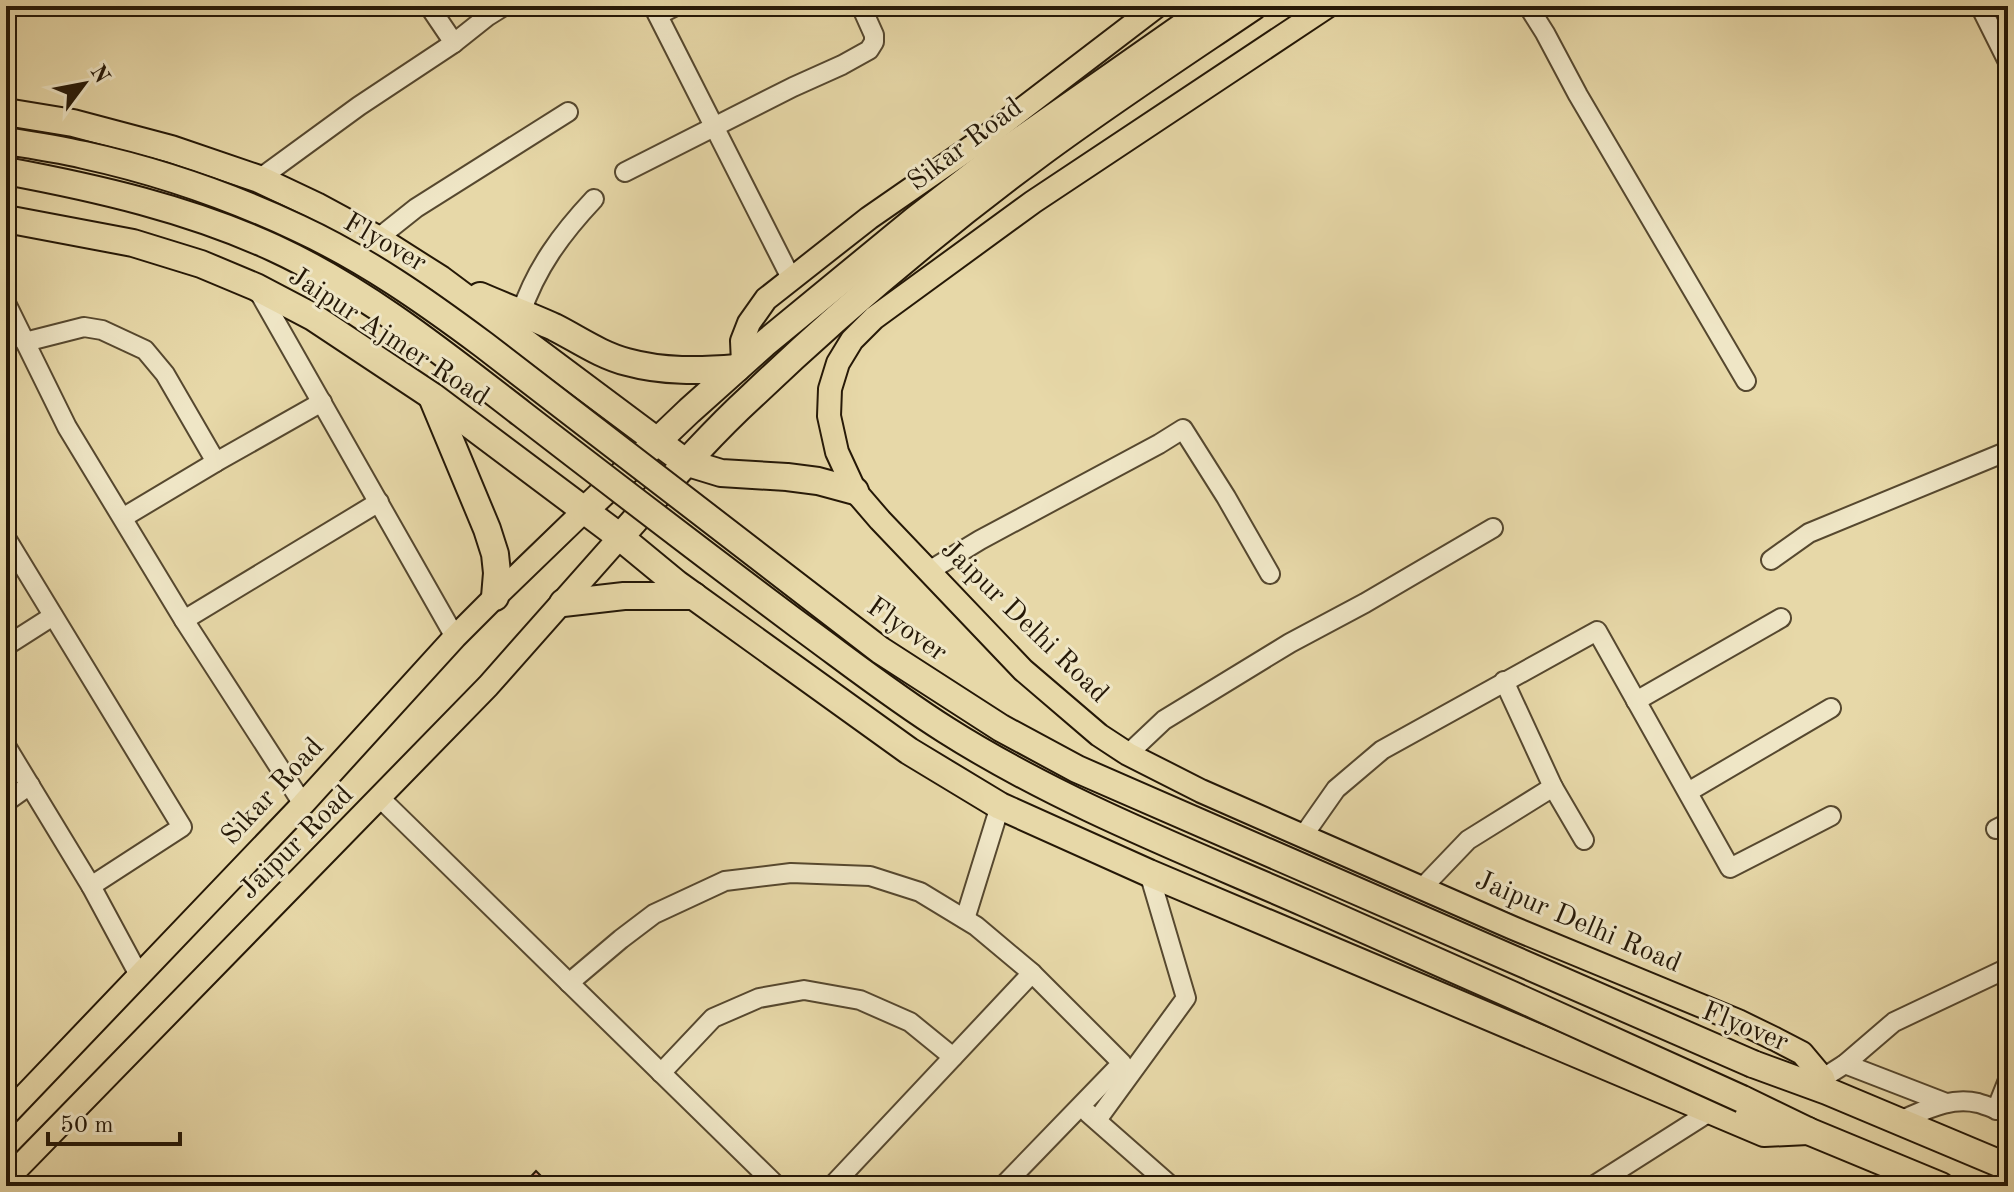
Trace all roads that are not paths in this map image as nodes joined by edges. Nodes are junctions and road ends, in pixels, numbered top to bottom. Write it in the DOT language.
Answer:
graph roads {
  1 [pos="429,6"];
  2 [pos="504,6"];
  3 [pos="676,6"];
  4 [pos="861,6"];
  5 [pos="1157,6"];
  6 [pos="1212,6"];
  7 [pos="1254,6"];
  8 [pos="1328,6"];
  9 [pos="1528,6"];
  10 [pos="1980,6"];
  11 [pos="656,11"];
  12 [pos="454,43"];
  13 [pos="2008,62"];
  14 [pos="6,112"];
  15 [pos="568,112"];
  16 [pos="715,128"];
  17 [pos="6,141"];
  18 [pos="6,171"];
  19 [pos="625,172"];
  20 [pos="259,179"];
  21 [pos="594,199"];
  22 [pos="6,219"];
  23 [pos="377,239"];
  24 [pos="791,278"];
  25 [pos="440,279"];
  26 [pos="256,287"];
  27 [pos="6,303"];
  28 [pos="521,313"];
  29 [pos="25,342"];
  30 [pos="740,366"];
  31 [pos="1746,381"];
  32 [pos="432,396"];
  33 [pos="322,402"];
  34 [pos="657,442"];
  35 [pos="2008,451"];
  36 [pos="216,462"];
  37 [pos="685,462"];
  38 [pos="855,491"];
  39 [pos="379,502"];
  40 [pos="584,511"];
  41 [pos="124,517"];
  42 [pos="1493,528"];
  43 [pos="620,537"];
  44 [pos="6,538"];
  45 [pos="1771,560"];
  46 [pos="929,571"];
  47 [pos="1270,574"];
  48 [pos="694,596"];
  49 [pos="495,597"];
  50 [pos="563,603"];
  51 [pos="53,616"];
  52 [pos="1781,618"];
  53 [pos="184,620"];
  54 [pos="455,637"];
  55 [pos="6,646"];
  56 [pos="1504,681"];
  57 [pos="1636,701"];
  58 [pos="1831,708"];
  59 [pos="6,746"];
  60 [pos="1128,754"];
  61 [pos="30,785"];
  62 [pos="1553,787"];
  63 [pos="1688,792"];
  64 [pos="380,798"];
  65 [pos="6,802"];
  66 [pos="303,804"];
  67 [pos="1000,806"];
  68 [pos="1831,816"];
  69 [pos="1303,836"];
  70 [pos="1584,840"];
  71 [pos="1149,873"];
  72 [pos="91,886"];
  73 [pos="1422,888"];
  74 [pos="965,919"];
  75 [pos="2008,968"];
  76 [pos="1032,973"];
  77 [pos="139,975"];
  78 [pos="569,983"];
  79 [pos="953,1057"];
  80 [pos="1845,1064"];
  81 [pos="661,1073"];
  82 [pos="2008,1080"];
  83 [pos="1825,1085"];
  84 [pos="1946,1103"];
  85 [pos="1080,1106"];
  86 [pos="1711,1111"];
  87 [pos="2002,1112"];
  88 [pos="6,1115"];
  89 [pos="1097,1120"];
  90 [pos="1899,1121"];
  91 [pos="1808,1131"];
  92 [pos="2008,1167"];
  93 [pos="6,1180"];
  94 [pos="777,1186"];
  95 [pos="832,1186"];
  96 [pos="1003,1186"];
  97 [pos="1171,1186"];
  98 [pos="1593,1186"];
  99 [pos="1941,1186"];
  1 -- 12 [label="street"];
  2 -- 12 [label="street"];
  3 -- 11 [label="street"];
  4 -- 16 [label="street"];
  5 -- 24 [label="main road"];
  6 -- 30 [label="highway, Sikar Road"];
  7 -- 37 [label="highway"];
  8 -- 38 [label="main road, Jaipur Delhi Road"];
  9 -- 31 [label="street"];
  10 -- 13 [label="street"];
  11 -- 16 [label="street"];
  12 -- 20 [label="street"];
  14 -- 20 [label="highway"];
  15 -- 23 [label="street"];
  16 -- 19 [label="street"];
  16 -- 24 [label="street"];
  17 -- 83 [label="highway, Flyover, bridge"];
  18 -- 91 [label="highway, bridge"];
  20 -- 23 [label="highway"];
  21 -- 28 [label="street"];
  22 -- 26 [label="highway, Jaipur Ajmer Road"];
  23 -- 25 [label="highway"];
  24 -- 30 [label="main road"];
  25 -- 28 [label="highway"];
  25 -- 34 [label="highway"];
  26 -- 32 [label="highway, Jaipur Ajmer Road"];
  26 -- 33 [label="street"];
  27 -- 29 [label="street"];
  28 -- 30 [label="highway"];
  29 -- 36 [label="street"];
  29 -- 41 [label="street"];
  30 -- 34 [label="highway, Sikar Road"];
  32 -- 40 [label="highway, Jaipur Ajmer Road"];
  32 -- 49 [label="highway"];
  33 -- 36 [label="street"];
  33 -- 39 [label="street"];
  34 -- 37 [label="highway"];
  34 -- 40 [label="highway, Sikar Road"];
  35 -- 45 [label="street"];
  36 -- 41 [label="street"];
  37 -- 38 [label="highway"];
  37 -- 43 [label="highway"];
  38 -- 46 [label="main road, Jaipur Delhi Road"];
  39 -- 53 [label="street"];
  39 -- 54 [label="street"];
  40 -- 43 [label="highway, Jaipur Ajmer Road"];
  40 -- 49 [label="main road, Sikar Road"];
  41 -- 53 [label="street"];
  42 -- 60 [label="street"];
  43 -- 48 [label="highway, Jaipur Ajmer Road"];
  43 -- 50 [label="main road, Jaipur Road"];
  44 -- 51 [label="street"];
  46 -- 47 [label="street"];
  46 -- 60 [label="main road, Jaipur Delhi Road"];
  48 -- 50 [label="highway"];
  48 -- 67 [label="highway, Jaipur Ajmer Road"];
  49 -- 54 [label="main road, Sikar Road"];
  50 -- 64 [label="main road, Jaipur Road"];
  51 -- 55 [label="street"];
  51 -- 72 [label="street"];
  52 -- 57 [label="street"];
  53 -- 66 [label="street"];
  54 -- 66 [label="main road, Sikar Road"];
  56 -- 57 [label="street"];
  56 -- 62 [label="street"];
  56 -- 69 [label="street"];
  57 -- 63 [label="street"];
  58 -- 63 [label="street"];
  59 -- 61 [label="street"];
  60 -- 69 [label="main road, Jaipur Delhi Road"];
  61 -- 65 [label="street"];
  61 -- 72 [label="street"];
  62 -- 70 [label="street"];
  62 -- 73 [label="street"];
  63 -- 68 [label="street"];
  64 -- 78 [label="street"];
  64 -- 93 [label="main road, Jaipur Road"];
  66 -- 77 [label="main road, Sikar Road"];
  67 -- 71 [label="highway, Jaipur Ajmer Road"];
  67 -- 74 [label="street"];
  69 -- 73 [label="main road, Jaipur Delhi Road"];
  71 -- 86 [label="highway, Jaipur Ajmer Road"];
  71 -- 89 [label="street"];
  72 -- 77 [label="street"];
  73 -- 83 [label="main road, Jaipur Delhi Road"];
  74 -- 76 [label="street"];
  74 -- 78 [label="street"];
  75 -- 80 [label="street"];
  76 -- 79 [label="street"];
  76 -- 85 [label="street"];
  77 -- 88 [label="main road, Sikar Road"];
  78 -- 81 [label="street"];
  79 -- 81 [label="street"];
  79 -- 95 [label="street"];
  80 -- 83 [label="street"];
  80 -- 84 [label="street"];
  81 -- 94 [label="street"];
  82 -- 87 [label="street"];
  83 -- 90 [label="highway, Jaipur Delhi Road"];
  84 -- 87 [label="street"];
  84 -- 90 [label="street"];
  85 -- 89 [label="street"];
  85 -- 96 [label="street"];
  86 -- 91 [label="highway, Jaipur Ajmer Road"];
  86 -- 98 [label="street"];
  89 -- 97 [label="street"];
  90 -- 92 [label="highway, Jaipur Delhi Road"];
  91 -- 99 [label="highway"];
}
